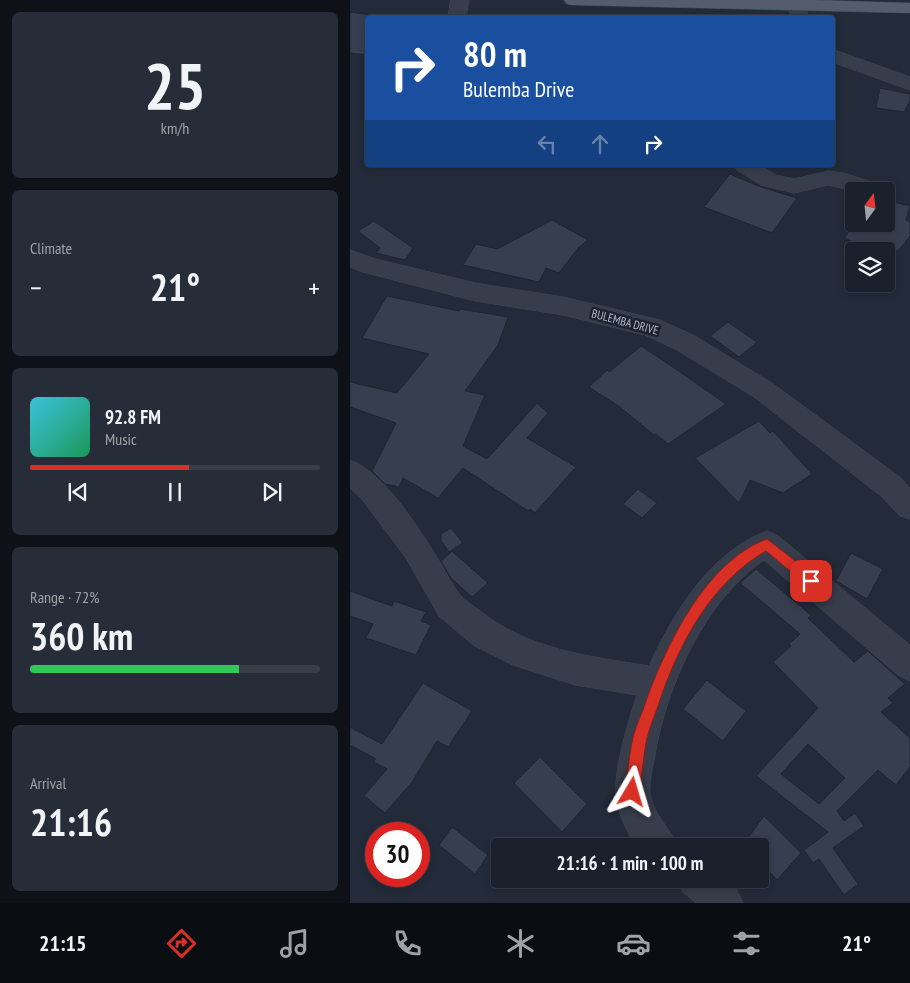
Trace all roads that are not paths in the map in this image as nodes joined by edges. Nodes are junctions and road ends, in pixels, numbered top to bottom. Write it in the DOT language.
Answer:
graph roads {
  1 [pos="460,0"];
  2 [pos="573,0"];
  3 [pos="910,8"];
  4 [pos="798,11"];
  5 [pos="458,15"];
  6 [pos="835,56"];
  7 [pos="910,84"];
  8 [pos="747,167"];
  9 [pos="849,182"];
  10 [pos="350,258"];
  11 [pos="350,472"];
  12 [pos="910,507"];
  13 [pos="910,665"];
  14 [pos="659,683"];
  15 [pos="653,838"];
  16 [pos="706,888"];
  17 [pos="724,903"];
  1 -- 5 [label="street"];
  2 -- 4 [label="main road"];
  3 -- 4 [label="main road"];
  6 -- 7 [label="street"];
  8 -- 9 [label="street"];
  10 -- 12 [label="street, BULEMBA DRIVE"];
  11 -- 14 [label="street"];
  13 -- 14 [label="street"];
  14 -- 15 [label="street"];
  16 -- 17 [label="street"];
}
